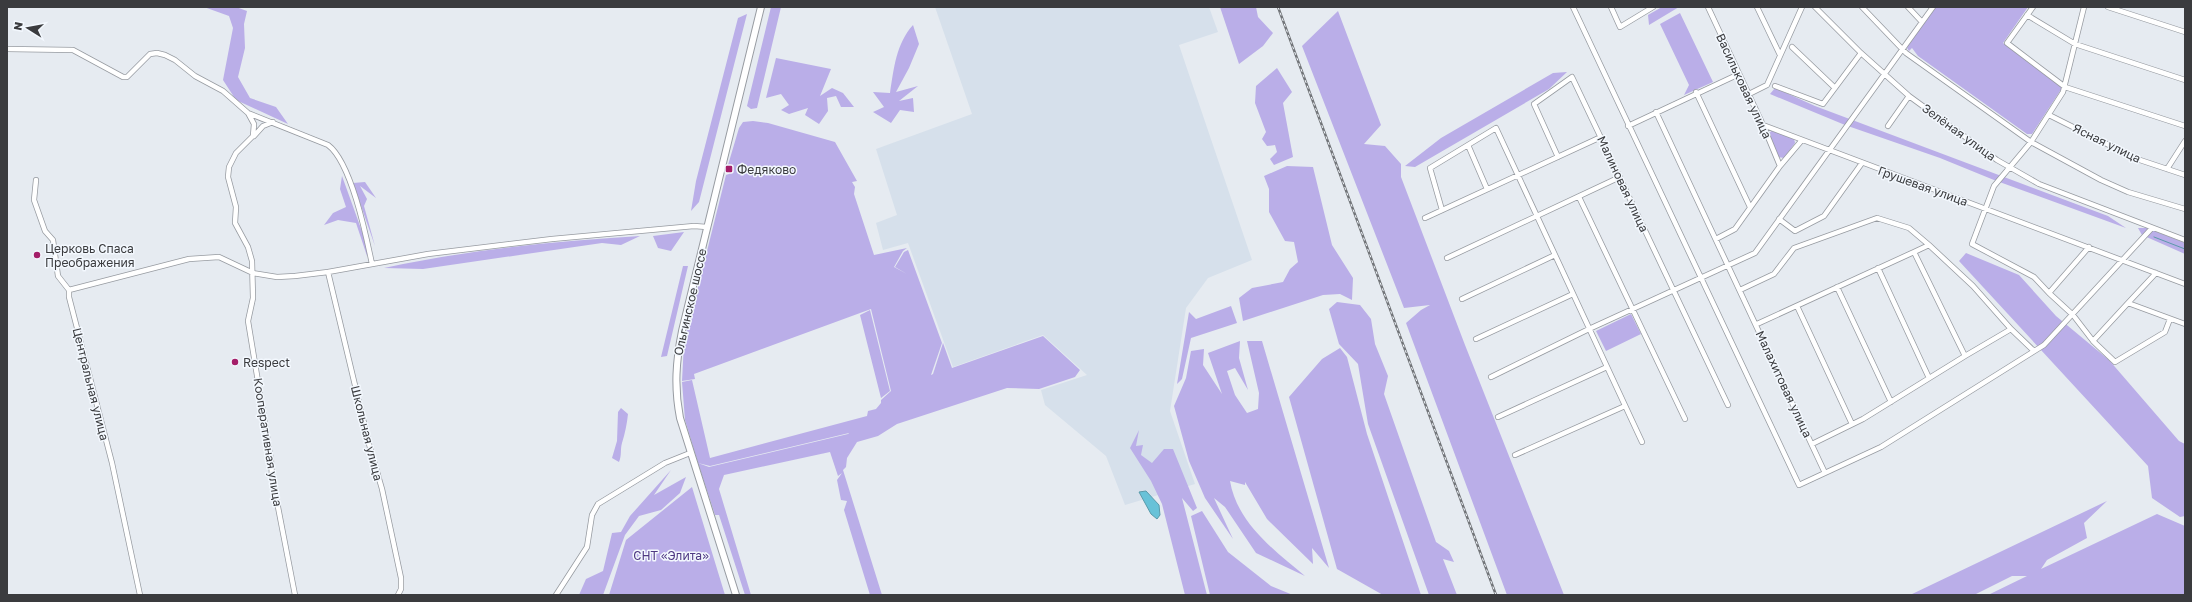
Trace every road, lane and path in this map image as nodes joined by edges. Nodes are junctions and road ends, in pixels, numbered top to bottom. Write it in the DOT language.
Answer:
graph roads {
  1 [pos="761,7"];
  2 [pos="1573,7"];
  3 [pos="1611,7"];
  4 [pos="1653,7"];
  5 [pos="1708,7"];
  6 [pos="1757,7"];
  7 [pos="1802,7"];
  8 [pos="1815,7"];
  9 [pos="1862,7"];
  10 [pos="1908,7"];
  11 [pos="1933,7"];
  12 [pos="2033,7"];
  13 [pos="2084,7"];
  14 [pos="2108,7"];
  15 [pos="2027,15"];
  16 [pos="1922,22"];
  17 [pos="2185,32"];
  18 [pos="2076,44"];
  19 [pos="1792,47"];
  20 [pos="7,49"];
  21 [pos="1902,49"];
  22 [pos="1861,53"];
  23 [pos="1780,55"];
  24 [pos="1739,74"];
  25 [pos="1885,75"];
  26 [pos="2185,80"];
  27 [pos="1775,86"];
  28 [pos="2065,87"];
  29 [pos="1835,88"];
  30 [pos="1696,92"];
  31 [pos="1749,94"];
  32 [pos="1909,96"];
  33 [pos="1656,112"];
  34 [pos="248,113"];
  35 [pos="2049,115"];
  36 [pos="273,122"];
  37 [pos="1763,125"];
  38 [pos="1628,126"];
  39 [pos="1888,126"];
  40 [pos="2185,126"];
  41 [pos="253,136"];
  42 [pos="1601,137"];
  43 [pos="1802,140"];
  44 [pos="2185,141"];
  45 [pos="2031,142"];
  46 [pos="1468,146"];
  47 [pos="1829,151"];
  48 [pos="1558,157"];
  49 [pos="1862,163"];
  50 [pos="1780,166"];
  51 [pos="2010,168"];
  52 [pos="2167,169"];
  53 [pos="1518,175"];
  54 [pos="2185,175"];
  55 [pos="1620,178"];
  56 [pos="36,180"];
  57 [pos="1487,189"];
  58 [pos="1579,197"];
  59 [pos="1750,207"];
  60 [pos="1985,209"];
  61 [pos="2185,209"];
  62 [pos="1442,210"];
  63 [pos="1538,217"];
  64 [pos="1425,218"];
  65 [pos="1780,219"];
  66 [pos="707,227"];
  67 [pos="2152,228"];
  68 [pos="1716,239"];
  69 [pos="2185,240"];
  70 [pos="1929,245"];
  71 [pos="2089,247"];
  72 [pos="1914,252"];
  73 [pos="1555,255"];
  74 [pos="1447,258"];
  75 [pos="2123,260"];
  76 [pos="372,264"];
  77 [pos="1729,266"];
  78 [pos="1878,268"];
  79 [pos="328,272"];
  80 [pos="253,273"];
  81 [pos="2156,273"];
  82 [pos="1701,278"];
  83 [pos="2185,284"];
  84 [pos="1837,287"];
  85 [pos="69,290"];
  86 [pos="1673,290"];
  87 [pos="1740,290"];
  88 [pos="2049,292"];
  89 [pos="1573,294"];
  90 [pos="1462,299"];
  91 [pos="2128,303"];
  92 [pos="1797,306"];
  93 [pos="1631,310"];
  94 [pos="2073,314"];
  95 [pos="2170,319"];
  96 [pos="1757,324"];
  97 [pos="2185,324"];
  98 [pos="1590,329"];
  99 [pos="2011,329"];
  100 [pos="1476,338"];
  101 [pos="2093,341"];
  102 [pos="2034,351"];
  103 [pos="1965,356"];
  104 [pos="1607,367"];
  105 [pos="1491,377"];
  106 [pos="1930,378"];
  107 [pos="1891,402"];
  108 [pos="1728,405"];
  109 [pos="1625,406"];
  110 [pos="1498,417"];
  111 [pos="1685,420"];
  112 [pos="1852,424"];
  113 [pos="1642,442"];
  114 [pos="1812,444"];
  115 [pos="690,452"];
  116 [pos="1515,456"];
  117 [pos="1825,473"];
  118 [pos="140,595"];
  119 [pos="294,595"];
  120 [pos="398,595"];
  121 [pos="556,595"];
  122 [pos="736,595"];
  1 -- 66 [label="main road, Ольгинское шоссе"];
  2 -- 38 [label="street"];
  3 -- 4 [label="street"];
  5 -- 24 [label="street, Васильковая улица"];
  6 -- 23 [label="street"];
  7 -- 23 [label="street"];
  8 -- 22 [label="street, Зелёная улица"];
  9 -- 21 [label="street"];
  10 -- 16 [label="street"];
  11 -- 16 [label="street"];
  12 -- 15 [label="street"];
  13 -- 18 [label="street"];
  14 -- 17 [label="street"];
  15 -- 18 [label="street"];
  15 -- 28 [label="street"];
  16 -- 21 [label="street"];
  18 -- 26 [label="street"];
  18 -- 28 [label="street"];
  19 -- 29 [label="street"];
  20 -- 34 [label="street"];
  21 -- 25 [label="street"];
  21 -- 45 [label="street"];
  22 -- 25 [label="street, Зелёная улица"];
  22 -- 29 [label="street"];
  23 -- 31 [label="street"];
  24 -- 30 [label="street"];
  24 -- 31 [label="street, Васильковая улица"];
  25 -- 32 [label="street, Зелёная улица"];
  25 -- 47 [label="street"];
  27 -- 29 [label="street"];
  28 -- 35 [label="street"];
  28 -- 40 [label="street"];
  30 -- 33 [label="street"];
  30 -- 59 [label="street"];
  31 -- 37 [label="street, Васильковая улица"];
  32 -- 39 [label="street, Зелёная улица"];
  32 -- 51 [label="street, Зелёная улица"];
  33 -- 38 [label="street"];
  33 -- 68 [label="street"];
  34 -- 36 [label="street"];
  34 -- 41 [label="street"];
  35 -- 45 [label="street"];
  35 -- 52 [label="street, Ясная улица"];
  36 -- 41 [label="street, Кооперативная улица"];
  36 -- 76 [label="street"];
  37 -- 43 [label="street, Грушевая улица"];
  37 -- 50 [label="street, Васильковая улица"];
  38 -- 82 [label="street"];
  41 -- 80 [label="street, Кооперативная улица"];
  42 -- 48 [label="street"];
  42 -- 48 [label="street, Малиновая улица"];
  42 -- 55 [label="street, Малиновая улица"];
  43 -- 47 [label="street, Грушевая улица"];
  43 -- 50 [label="street"];
  44 -- 52 [label="street"];
  45 -- 51 [label="street"];
  45 -- 61 [label="street"];
  46 -- 53 [label="street"];
  46 -- 57 [label="street"];
  46 -- 62 [label="street"];
  47 -- 49 [label="street, Грушевая улица"];
  47 -- 65 [label="street"];
  48 -- 53 [label="street"];
  49 -- 60 [label="street, Грушевая улица"];
  49 -- 65 [label="street, Грушевая улица"];
  50 -- 59 [label="street"];
  51 -- 60 [label="street"];
  51 -- 67 [label="street, Зелёная улица"];
  52 -- 54 [label="street, Ясная улица"];
  53 -- 57 [label="street"];
  53 -- 63 [label="street"];
  55 -- 58 [label="street"];
  55 -- 86 [label="street, Малиновая улица"];
  56 -- 85 [label="street, Центральная улица"];
  57 -- 62 [label="street"];
  58 -- 63 [label="street"];
  58 -- 93 [label="street"];
  59 -- 68 [label="street"];
  60 -- 71 [label="street, Грушевая улица"];
  60 -- 88 [label="street"];
  62 -- 64 [label="street"];
  63 -- 73 [label="street"];
  63 -- 74 [label="street"];
  65 -- 77 [label="street"];
  66 -- 76 [label="street"];
  66 -- 115 [label="main road, Ольгинское шоссе"];
  67 -- 69 [label="street, Зелёная улица"];
  67 -- 75 [label="street"];
  68 -- 77 [label="street"];
  70 -- 72 [label="street, Малахитовая улица"];
  70 -- 87 [label="street"];
  70 -- 99 [label="street"];
  71 -- 75 [label="street, Грушевая улица"];
  71 -- 88 [label="street"];
  72 -- 78 [label="street, Малахитовая улица"];
  72 -- 103 [label="street"];
  73 -- 89 [label="street"];
  73 -- 90 [label="street"];
  75 -- 81 [label="street, Грушевая улица"];
  75 -- 94 [label="street"];
  76 -- 79 [label="street"];
  77 -- 82 [label="street"];
  77 -- 87 [label="street, Малахитовая улица"];
  78 -- 84 [label="street, Малахитовая улица"];
  78 -- 106 [label="street"];
  79 -- 80 [label="street"];
  79 -- 120 [label="street, Школьная улица"];
  80 -- 85 [label="street"];
  80 -- 119 [label="street, Кооперативная улица"];
  81 -- 83 [label="street, Грушевая улица"];
  81 -- 91 [label="street"];
  82 -- 86 [label="street"];
  82 -- 117 [label="street"];
  84 -- 92 [label="street, Малахитовая улица"];
  84 -- 107 [label="street"];
  85 -- 118 [label="street, Центральная улица"];
  86 -- 93 [label="street"];
  86 -- 108 [label="street, Малиновая улица"];
  87 -- 96 [label="street, Малахитовая улица"];
  88 -- 94 [label="street"];
  89 -- 98 [label="street"];
  89 -- 100 [label="street"];
  91 -- 95 [label="street"];
  91 -- 101 [label="street"];
  92 -- 96 [label="street, Малахитовая улица"];
  92 -- 112 [label="street"];
  93 -- 98 [label="street"];
  93 -- 111 [label="street"];
  94 -- 101 [label="street"];
  94 -- 102 [label="street"];
  95 -- 97 [label="street"];
  95 -- 101 [label="street"];
  96 -- 114 [label="street, Малахитовая улица"];
  98 -- 104 [label="street"];
  98 -- 105 [label="street"];
  99 -- 102 [label="street"];
  99 -- 103 [label="street, Малахитовая улица"];
  102 -- 117 [label="street"];
  103 -- 106 [label="street, Малахитовая улица"];
  104 -- 109 [label="street"];
  104 -- 110 [label="street"];
  106 -- 107 [label="street, Малахитовая улица"];
  107 -- 112 [label="street, Малахитовая улица"];
  109 -- 113 [label="street"];
  109 -- 116 [label="street"];
  112 -- 114 [label="street, Малахитовая улица"];
  114 -- 117 [label="street, Малахитовая улица"];
  115 -- 121 [label="street"];
  115 -- 122 [label="main road, Ольгинское шоссе"];
}
